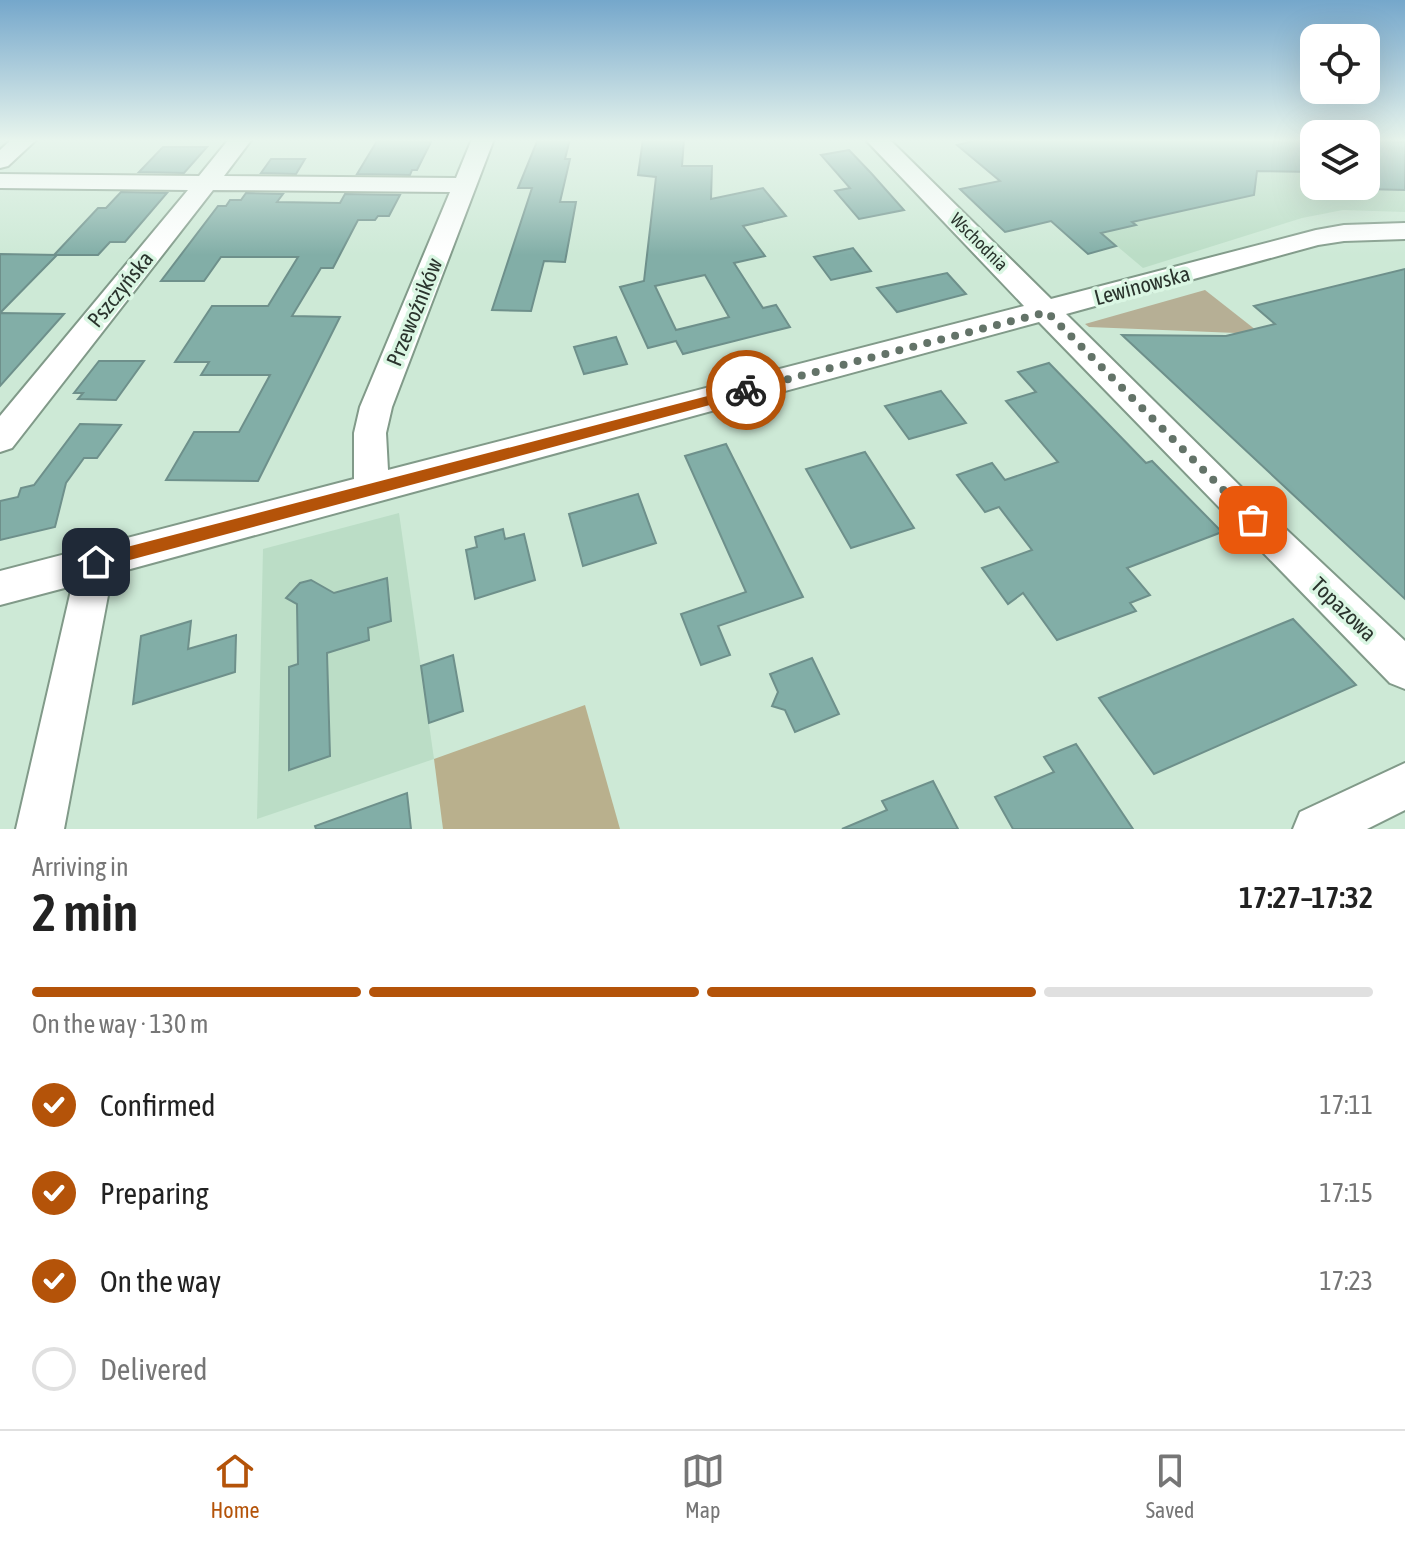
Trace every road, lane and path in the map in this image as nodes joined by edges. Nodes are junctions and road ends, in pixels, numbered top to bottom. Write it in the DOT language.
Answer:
graph roads {
  1 [pos="210,178"];
  2 [pos="469,178"];
  3 [pos="914,178"];
  4 [pos="0,181"];
  5 [pos="206,183"];
  6 [pos="466,185"];
  7 [pos="1405,231"];
  8 [pos="1047,312"];
  9 [pos="0,439"];
  10 [pos="372,489"];
  11 [pos="96,562"];
  12 [pos="0,588"];
  13 [pos="1405,669"];
  14 [pos="1405,786"];
  15 [pos="40,829"];
  16 [pos="1317,829"];
  1 -- 5 [label="street, Pszczyńska"];
  2 -- 6 [label="street, Przewoźników"];
  3 -- 8 [label="street, Wschodnia"];
  4 -- 5 [label="street"];
  5 -- 6 [label="street"];
  5 -- 9 [label="street, Pszczyńska"];
  6 -- 10 [label="street, Przewoźników"];
  7 -- 8 [label="street, Lewinowska"];
  8 -- 10 [label="street, Lewinowska"];
  8 -- 13 [label="street, Topazowa"];
  10 -- 11 [label="street, Lewinowska"];
  11 -- 12 [label="street, Lewinowska"];
  11 -- 15 [label="street"];
  14 -- 16 [label="street"];
}
